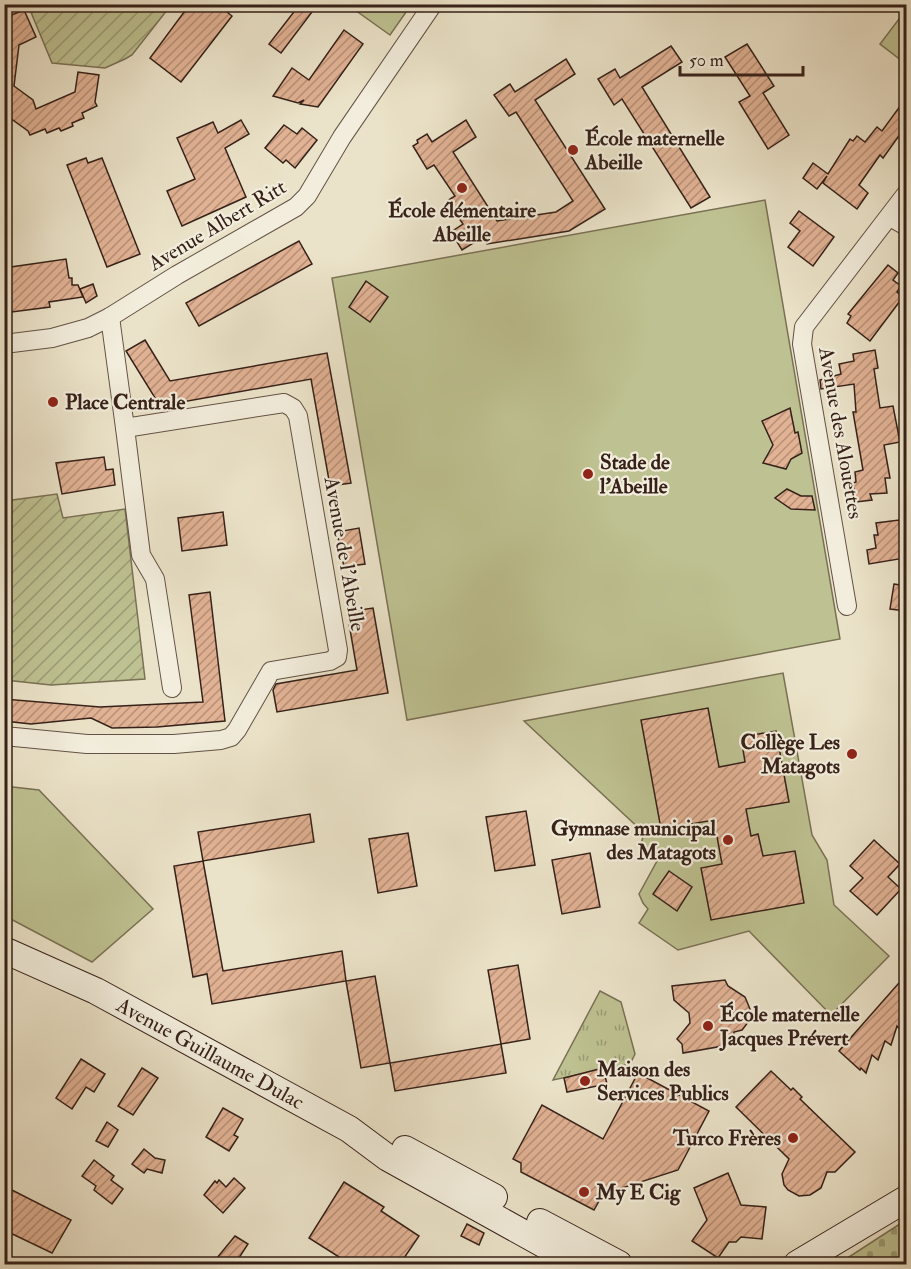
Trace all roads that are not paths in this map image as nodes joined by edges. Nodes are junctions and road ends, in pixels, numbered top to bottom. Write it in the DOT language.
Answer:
graph roads {
  1 [pos="433,4"];
  2 [pos="906,194"];
  3 [pos="890,217"];
  4 [pos="906,226"];
  5 [pos="110,317"];
  6 [pos="4,344"];
  7 [pos="125,428"];
  8 [pos="847,606"];
  9 [pos="172,688"];
  10 [pos="4,736"];
  11 [pos="4,950"];
  12 [pos="4,968"];
  13 [pos="65,978"];
  14 [pos="473,1196"];
  15 [pos="899,1204"];
  16 [pos="579,1264"];
  17 [pos="619,1264"];
  18 [pos="797,1264"];
  19 [pos="820,1264"];
  1 -- 5 [label="street, Avenue Albert Ritt"];
  2 -- 3 [label="street, Avenue des Alouettes"];
  3 -- 4 [label="street"];
  3 -- 8 [label="street, Avenue des Alouettes"];
  5 -- 6 [label="street, Avenue Albert Ritt"];
  5 -- 7 [label="street"];
  7 -- 9 [label="street"];
  7 -- 10 [label="street, Avenue de l'Abeille"];
  11 -- 13 [label="main road, Avenue Guillaume Dulac"];
  12 -- 13 [label="main road, Avenue Guillaume Dulac"];
  13 -- 14 [label="main road, Avenue Guillaume Dulac"];
  14 -- 16 [label="main road, Avenue Guillaume Dulac"];
  14 -- 17 [label="main road, Avenue Guillaume Dulac"];
  15 -- 18 [label="main road"];
  15 -- 19 [label="main road"];
}
